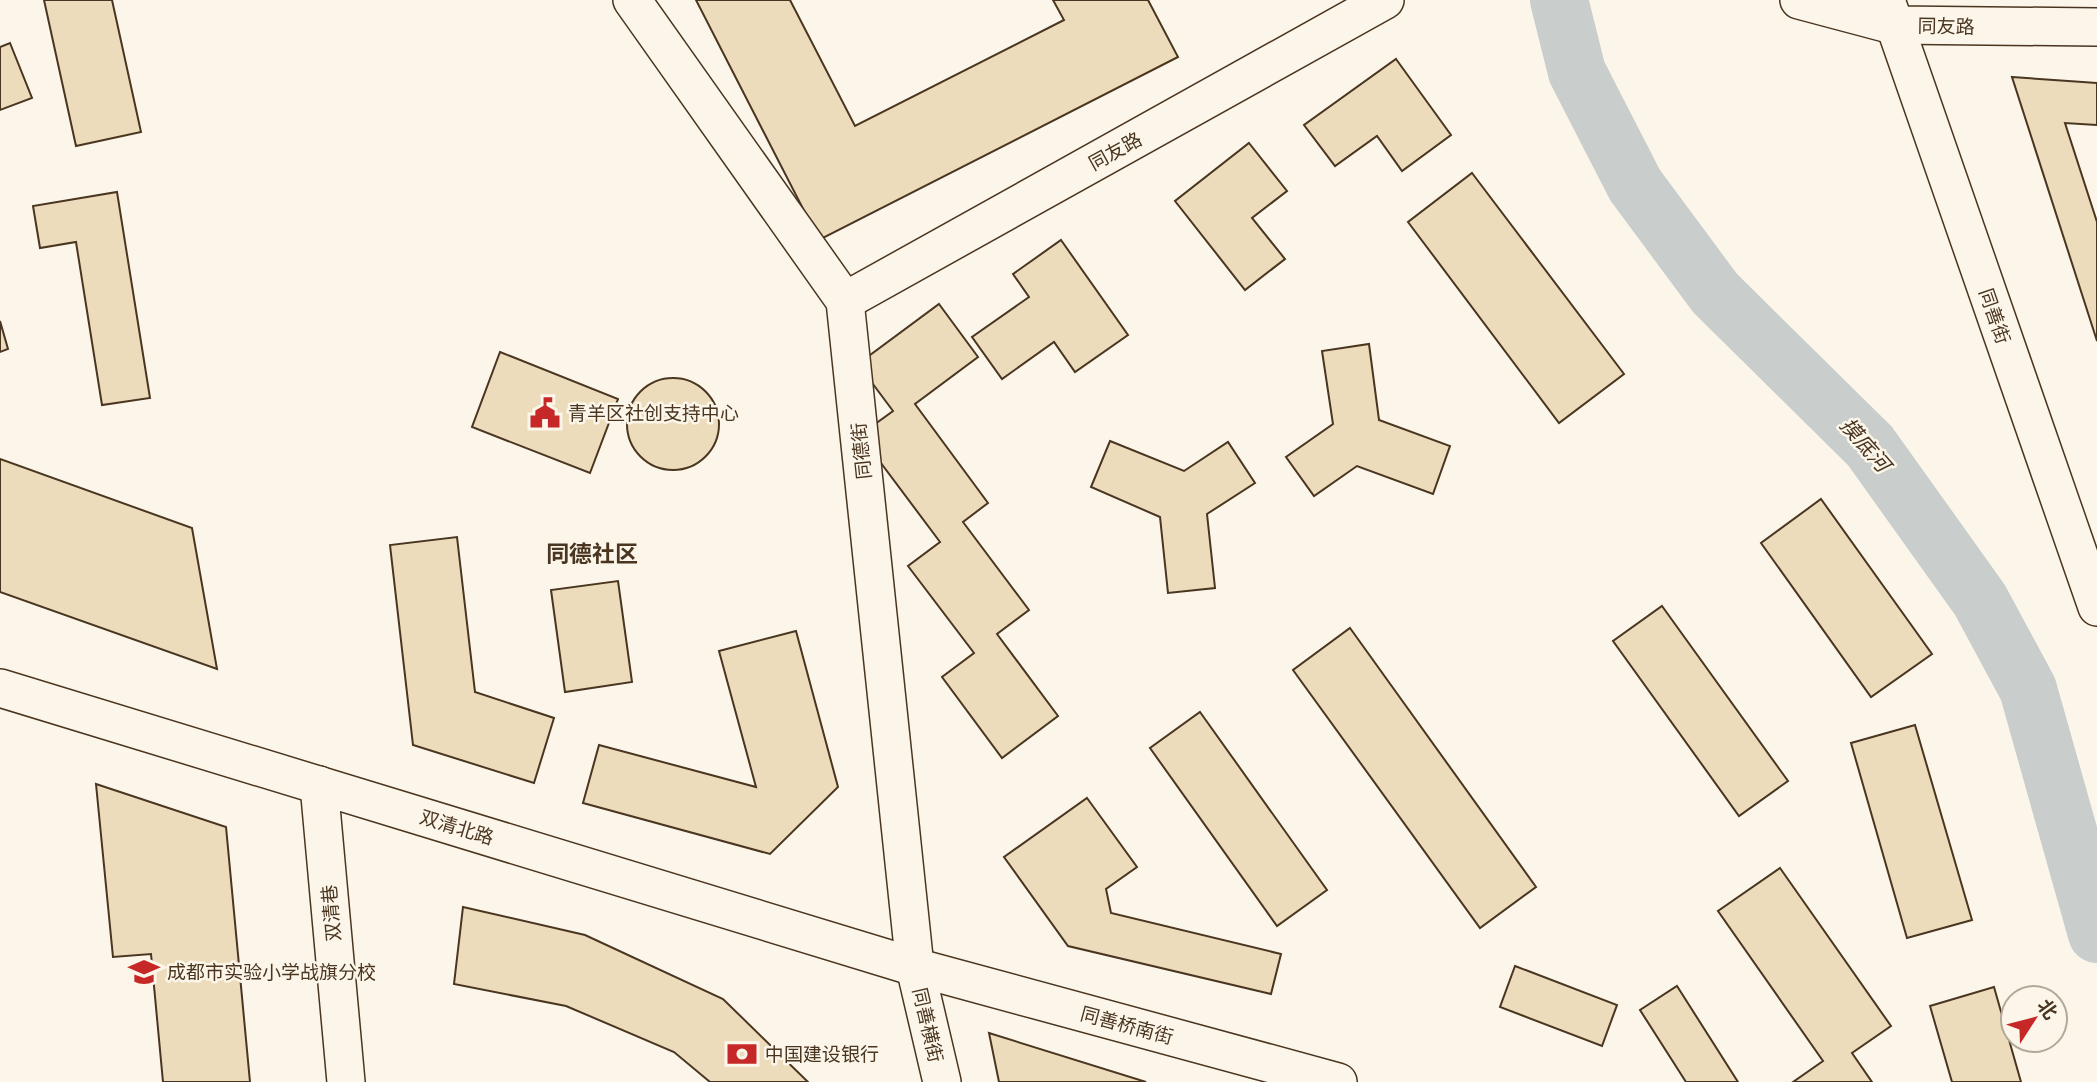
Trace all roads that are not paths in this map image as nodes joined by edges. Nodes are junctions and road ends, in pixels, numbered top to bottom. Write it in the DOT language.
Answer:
graph roads {
  1 [pos="632,0"];
  2 [pos="1385,0"];
  3 [pos="1799,0"];
  4 [pos="1889,13"];
  5 [pos="2097,27"];
  6 [pos="845,301"];
  7 [pos="2097,607"];
  8 [pos="0,688"];
  9 [pos="319,785"];
  10 [pos="915,967"];
  11 [pos="346,1082"];
  12 [pos="942,1082"];
  13 [pos="1338,1082"];
  1 -- 6 [label="street, 同德街"];
  2 -- 6 [label="street, 同友路"];
  3 -- 4 [label="street, 同友路"];
  4 -- 5 [label="street, 同友路"];
  4 -- 7 [label="street, 同善街"];
  6 -- 10 [label="street, 同德街"];
  8 -- 9 [label="street, 双清北路"];
  9 -- 10 [label="street, 双清北路"];
  9 -- 11 [label="street, 双清巷"];
  10 -- 12 [label="street, 同善横街"];
  10 -- 13 [label="street, 同善桥南街"];
}
